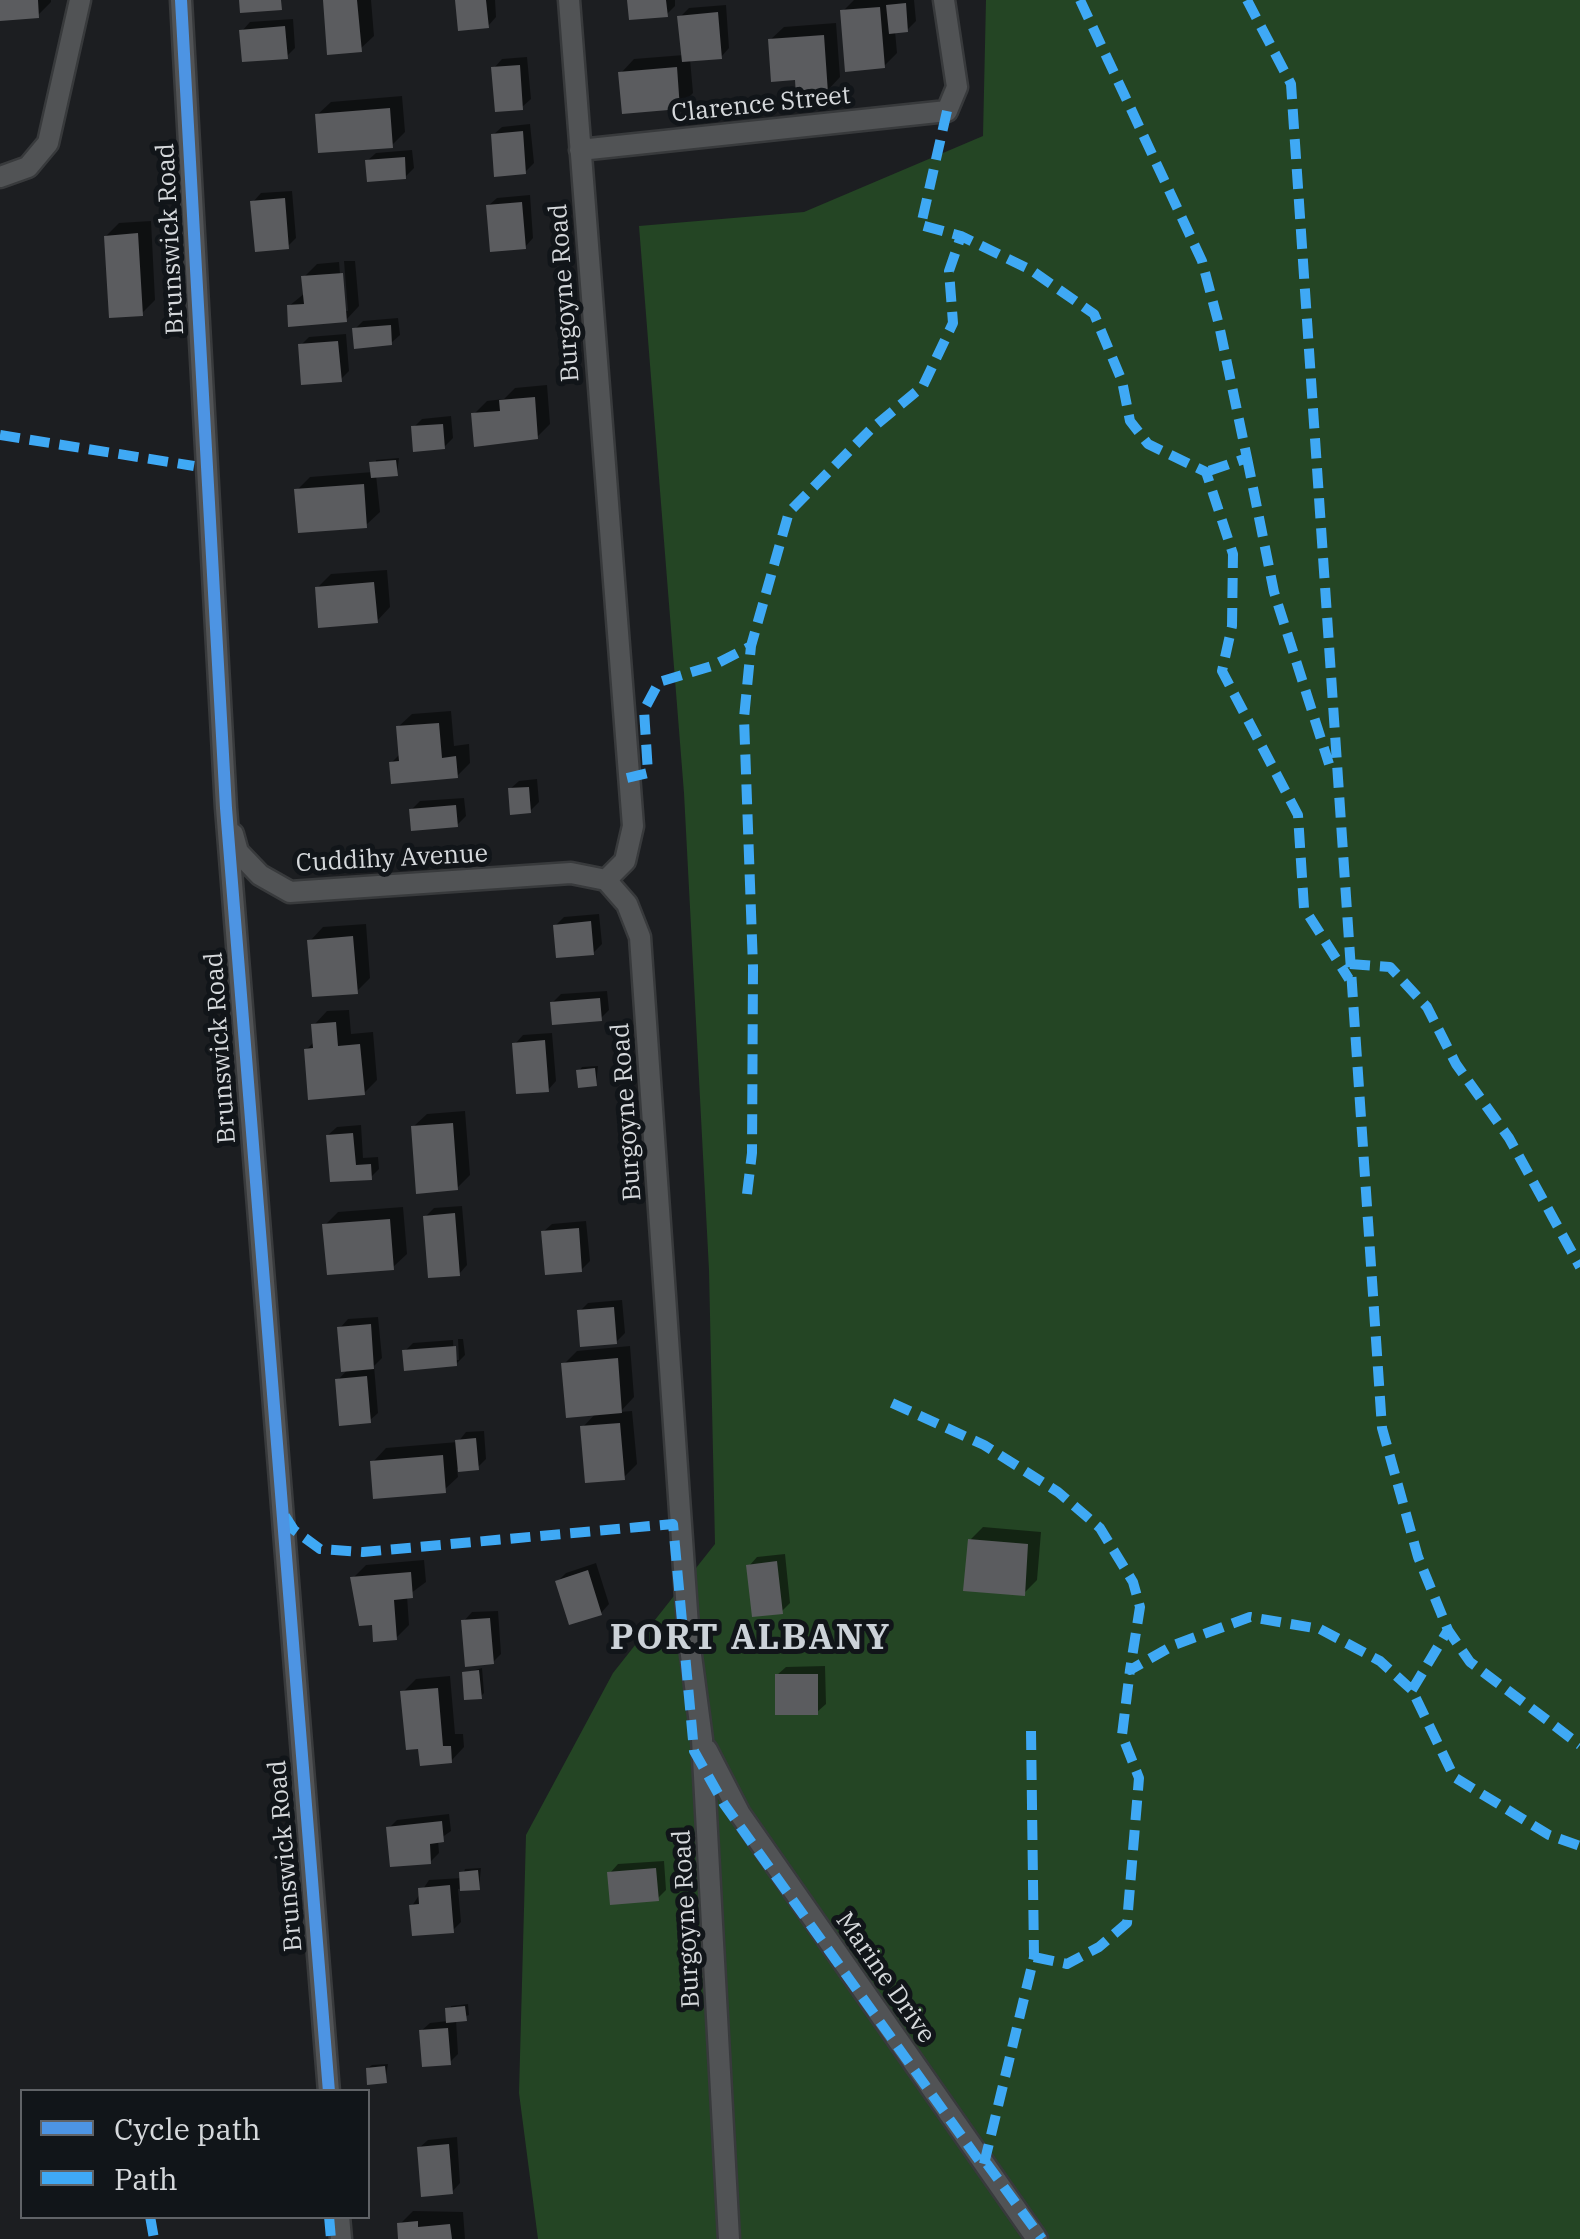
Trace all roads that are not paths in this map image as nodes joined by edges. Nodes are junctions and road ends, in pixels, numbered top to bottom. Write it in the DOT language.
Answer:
graph roads {
  1 [pos="80,0"];
  2 [pos="181,0"];
  3 [pos="569,0"];
  4 [pos="944,0"];
  5 [pos="580,150"];
  6 [pos="0,177"];
  7 [pos="226,808"];
  8 [pos="606,880"];
  9 [pos="702,1739"];
  10 [pos="329,2089"];
  11 [pos="729,2239"];
  12 [pos="1036,2239"];
  1 -- 6 [label="street"];
  2 -- 7 [label="street, Brunswick Road"];
  3 -- 5 [label="street, Burgoyne Road"];
  4 -- 5 [label="street, Clarence Street"];
  5 -- 8 [label="street, Burgoyne Road"];
  7 -- 8 [label="street, Cuddihy Avenue"];
  7 -- 10 [label="street, Brunswick Road"];
  8 -- 9 [label="street, Burgoyne Road"];
  9 -- 11 [label="street, Burgoyne Road"];
  9 -- 12 [label="street, Marine Drive"];
}
